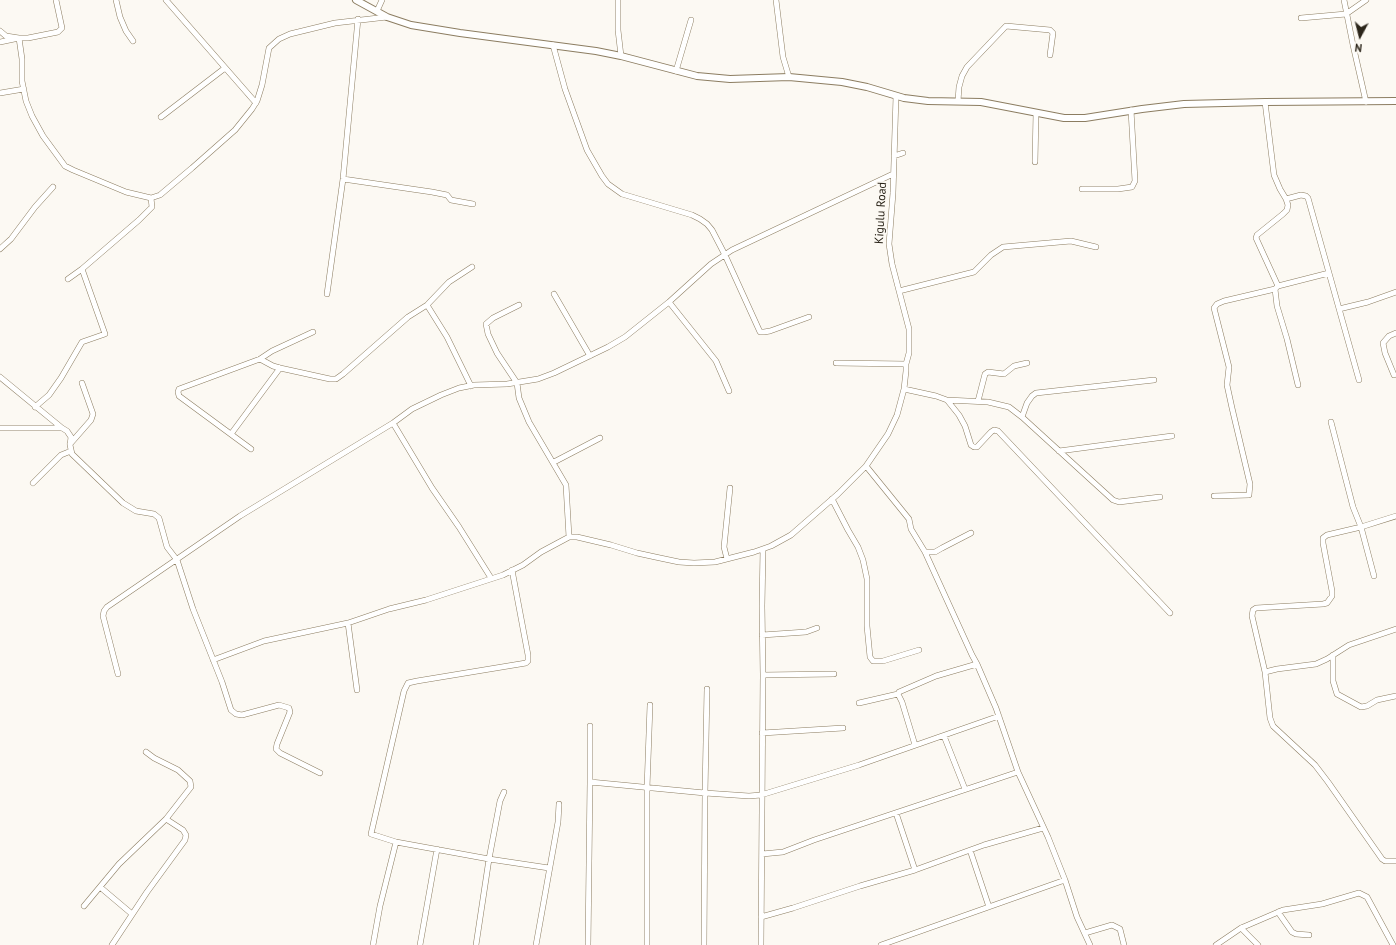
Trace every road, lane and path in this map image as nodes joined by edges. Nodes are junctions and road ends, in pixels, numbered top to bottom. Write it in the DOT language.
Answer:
graph roads {
  1 [pos="56,0"];
  2 [pos="116,0"];
  3 [pos="166,0"];
  4 [pos="356,0"];
  5 [pos="382,0"];
  6 [pos="618,0"];
  7 [pos="776,0"];
  8 [pos="1344,0"];
  9 [pos="1366,0"];
  10 [pos="377,11"];
  11 [pos="1346,14"];
  12 [pos="387,17"];
  13 [pos="1301,18"];
  14 [pos="358,19"];
  15 [pos="691,20"];
  16 [pos="0,32"];
  17 [pos="19,38"];
  18 [pos="133,41"];
  19 [pos="0,42"];
  20 [pos="553,45"];
  21 [pos="1050,55"];
  22 [pos="621,56"];
  23 [pos="225,68"];
  24 [pos="676,71"];
  25 [pos="789,77"];
  26 [pos="24,90"];
  27 [pos="0,93"];
  28 [pos="896,96"];
  29 [pos="958,101"];
  30 [pos="1396,101"];
  31 [pos="1265,102"];
  32 [pos="1366,102"];
  33 [pos="256,103"];
  34 [pos="1131,110"];
  35 [pos="1036,113"];
  36 [pos="161,118"];
  37 [pos="903,153"];
  38 [pos="894,156"];
  39 [pos="1035,162"];
  40 [pos="893,174"];
  41 [pos="343,179"];
  42 [pos="53,187"];
  43 [pos="1082,189"];
  44 [pos="151,198"];
  45 [pos="1286,199"];
  46 [pos="473,204"];
  47 [pos="1096,247"];
  48 [pos="0,249"];
  49 [pos="725,255"];
  50 [pos="472,267"];
  51 [pos="82,269"];
  52 [pos="1329,273"];
  53 [pos="68,278"];
  54 [pos="1276,288"];
  55 [pos="899,291"];
  56 [pos="1396,292"];
  57 [pos="327,294"];
  58 [pos="554,294"];
  59 [pos="669,302"];
  60 [pos="427,305"];
  61 [pos="519,305"];
  62 [pos="1339,309"];
  63 [pos="809,317"];
  64 [pos="313,332"];
  65 [pos="1396,332"];
  66 [pos="590,356"];
  67 [pos="260,359"];
  68 [pos="836,363"];
  69 [pos="1027,363"];
  70 [pos="906,364"];
  71 [pos="280,368"];
  72 [pos="1394,375"];
  73 [pos="0,378"];
  74 [pos="1154,380"];
  75 [pos="1359,380"];
  76 [pos="82,383"];
  77 [pos="517,383"];
  78 [pos="1298,385"];
  79 [pos="471,386"];
  80 [pos="904,389"];
  81 [pos="729,391"];
  82 [pos="947,400"];
  83 [pos="978,401"];
  84 [pos="35,407"];
  85 [pos="1022,417"];
  86 [pos="1331,422"];
  87 [pos="393,423"];
  88 [pos="0,428"];
  89 [pos="62,428"];
  90 [pos="231,434"];
  91 [pos="1172,436"];
  92 [pos="600,438"];
  93 [pos="70,448"];
  94 [pos="251,449"];
  95 [pos="1059,451"];
  96 [pos="554,462"];
  97 [pos="866,466"];
  98 [pos="33,483"];
  99 [pos="730,488"];
  100 [pos="1214,496"];
  101 [pos="1160,497"];
  102 [pos="832,499"];
  103 [pos="1396,516"];
  104 [pos="1361,527"];
  105 [pos="971,532"];
  106 [pos="569,537"];
  107 [pos="764,549"];
  108 [pos="925,552"];
  109 [pos="727,559"];
  110 [pos="176,560"];
  111 [pos="512,570"];
  112 [pos="1374,576"];
  113 [pos="491,578"];
  114 [pos="1170,613"];
  115 [pos="348,623"];
  116 [pos="817,628"];
  117 [pos="1396,629"];
  118 [pos="762,635"];
  119 [pos="920,650"];
  120 [pos="1333,655"];
  121 [pos="213,660"];
  122 [pos="977,664"];
  123 [pos="1265,672"];
  124 [pos="118,674"];
  125 [pos="834,674"];
  126 [pos="763,675"];
  127 [pos="707,689"];
  128 [pos="356,690"];
  129 [pos="898,694"];
  130 [pos="1396,696"];
  131 [pos="859,703"];
  132 [pos="650,705"];
  133 [pos="999,716"];
  134 [pos="590,726"];
  135 [pos="843,728"];
  136 [pos="762,732"];
  137 [pos="944,736"];
  138 [pos="915,745"];
  139 [pos="146,752"];
  140 [pos="1018,772"];
  141 [pos="320,774"];
  142 [pos="590,782"];
  143 [pos="647,788"];
  144 [pos="965,789"];
  145 [pos="504,792"];
  146 [pos="705,793"];
  147 [pos="762,795"];
  148 [pos="559,804"];
  149 [pos="896,813"];
  150 [pos="166,819"];
  151 [pos="1043,828"];
  152 [pos="396,842"];
  153 [pos="437,849"];
  154 [pos="970,850"];
  155 [pos="762,854"];
  156 [pos="489,859"];
  157 [pos="1396,861"];
  158 [pos="549,868"];
  159 [pos="915,870"];
  160 [pos="1065,880"];
  161 [pos="100,887"];
  162 [pos="84,906"];
  163 [pos="989,907"];
  164 [pos="1278,912"];
  165 [pos="132,914"];
  166 [pos="761,917"];
  167 [pos="1241,928"];
  168 [pos="1085,933"];
  169 [pos="1309,935"];
  170 [pos="112,945"];
  171 [pos="373,945"];
  172 [pos="420,945"];
  173 [pos="476,945"];
  174 [pos="536,945"];
  175 [pos="588,945"];
  176 [pos="647,945"];
  177 [pos="704,945"];
  178 [pos="761,945"];
  179 [pos="881,945"];
  180 [pos="1090,945"];
  181 [pos="1124,945"];
  182 [pos="1216,945"];
  183 [pos="1258,945"];
  184 [pos="1393,945"];
  1 -- 17 [label="street"];
  2 -- 18 [label="street"];
  3 -- 23 [label="street"];
  4 -- 10 [label="street"];
  5 -- 10 [label="street"];
  6 -- 22 [label="street"];
  7 -- 25 [label="street"];
  8 -- 11 [label="street"];
  9 -- 11 [label="street"];
  10 -- 12 [label="street"];
  11 -- 13 [label="street"];
  11 -- 32 [label="street"];
  12 -- 14 [label="street"];
  12 -- 20 [label="street"];
  14 -- 33 [label="street"];
  14 -- 41 [label="street"];
  15 -- 24 [label="street"];
  16 -- 17 [label="street"];
  17 -- 19 [label="street"];
  17 -- 26 [label="street"];
  20 -- 22 [label="street"];
  20 -- 49 [label="street"];
  21 -- 29 [label="street"];
  22 -- 24 [label="street"];
  23 -- 33 [label="street"];
  23 -- 36 [label="street"];
  24 -- 25 [label="street"];
  25 -- 28 [label="street"];
  26 -- 27 [label="street"];
  26 -- 44 [label="street"];
  28 -- 29 [label="street"];
  28 -- 38 [label="street, Kigulu Road"];
  29 -- 35 [label="street"];
  30 -- 32 [label="street"];
  31 -- 32 [label="street"];
  31 -- 34 [label="street"];
  31 -- 45 [label="street"];
  33 -- 44 [label="street"];
  34 -- 35 [label="street"];
  34 -- 43 [label="street"];
  35 -- 39 [label="street"];
  37 -- 38 [label="street"];
  38 -- 40 [label="street, Kigulu Road"];
  40 -- 49 [label="street"];
  40 -- 55 [label="street, Kigulu Road"];
  41 -- 46 [label="street"];
  41 -- 57 [label="street"];
  42 -- 48 [label="street"];
  44 -- 51 [label="street"];
  45 -- 52 [label="street"];
  45 -- 54 [label="street"];
  47 -- 55 [label="street"];
  49 -- 59 [label="street"];
  49 -- 63 [label="street"];
  50 -- 60 [label="street"];
  51 -- 53 [label="street"];
  51 -- 84 [label="street"];
  52 -- 54 [label="street"];
  52 -- 62 [label="street"];
  54 -- 78 [label="street"];
  54 -- 100 [label="street"];
  55 -- 70 [label="street, Kigulu Road"];
  56 -- 62 [label="street"];
  58 -- 66 [label="street"];
  59 -- 66 [label="street"];
  59 -- 81 [label="street"];
  60 -- 71 [label="street"];
  60 -- 79 [label="street"];
  61 -- 77 [label="street"];
  62 -- 75 [label="street"];
  64 -- 67 [label="street"];
  65 -- 72 [label="street"];
  66 -- 77 [label="street"];
  67 -- 71 [label="street"];
  67 -- 90 [label="street"];
  68 -- 70 [label="street"];
  69 -- 83 [label="street"];
  70 -- 80 [label="street, Kigulu Road"];
  71 -- 90 [label="street"];
  73 -- 84 [label="street"];
  74 -- 85 [label="street"];
  76 -- 93 [label="street"];
  77 -- 79 [label="street"];
  77 -- 96 [label="street"];
  79 -- 87 [label="street"];
  80 -- 82 [label="street"];
  80 -- 97 [label="street, Kigulu Road"];
  82 -- 83 [label="street"];
  82 -- 114 [label="street"];
  83 -- 85 [label="street"];
  84 -- 89 [label="street"];
  85 -- 95 [label="street"];
  86 -- 104 [label="street"];
  87 -- 110 [label="street"];
  87 -- 113 [label="street"];
  88 -- 89 [label="street"];
  89 -- 93 [label="street"];
  90 -- 94 [label="street"];
  91 -- 95 [label="street"];
  92 -- 96 [label="street"];
  93 -- 98 [label="street"];
  93 -- 110 [label="street"];
  95 -- 101 [label="street"];
  96 -- 106 [label="street"];
  97 -- 102 [label="street, Kigulu Road"];
  97 -- 108 [label="street"];
  99 -- 109 [label="street"];
  102 -- 107 [label="street, Kigulu Road"];
  102 -- 119 [label="street"];
  103 -- 104 [label="street"];
  104 -- 112 [label="street"];
  104 -- 123 [label="street"];
  105 -- 108 [label="street"];
  106 -- 109 [label="street, Kigulu Road"];
  106 -- 111 [label="street"];
  107 -- 109 [label="street, Kigulu Road"];
  107 -- 118 [label="street"];
  108 -- 122 [label="street"];
  110 -- 121 [label="street"];
  110 -- 124 [label="street"];
  111 -- 113 [label="street"];
  111 -- 152 [label="street"];
  113 -- 115 [label="street"];
  115 -- 121 [label="street"];
  115 -- 128 [label="street"];
  116 -- 118 [label="street"];
  117 -- 120 [label="street"];
  118 -- 126 [label="street"];
  120 -- 123 [label="street"];
  120 -- 130 [label="street"];
  121 -- 141 [label="street"];
  122 -- 129 [label="street"];
  122 -- 133 [label="street"];
  123 -- 157 [label="street"];
  125 -- 126 [label="street"];
  126 -- 136 [label="street"];
  127 -- 146 [label="street"];
  129 -- 131 [label="street"];
  129 -- 138 [label="street"];
  132 -- 143 [label="street"];
  133 -- 137 [label="street"];
  133 -- 140 [label="street"];
  134 -- 142 [label="street"];
  135 -- 136 [label="street"];
  136 -- 147 [label="street"];
  137 -- 138 [label="street"];
  137 -- 144 [label="street"];
  138 -- 147 [label="street"];
  139 -- 150 [label="street"];
  140 -- 144 [label="street"];
  140 -- 151 [label="street"];
  142 -- 143 [label="street"];
  142 -- 175 [label="street"];
  143 -- 146 [label="street"];
  143 -- 176 [label="street"];
  144 -- 149 [label="street"];
  145 -- 156 [label="street"];
  146 -- 147 [label="street"];
  146 -- 177 [label="street"];
  147 -- 155 [label="street"];
  148 -- 158 [label="street"];
  149 -- 155 [label="street"];
  149 -- 159 [label="street"];
  150 -- 161 [label="street"];
  150 -- 165 [label="street"];
  151 -- 154 [label="street"];
  151 -- 160 [label="street"];
  152 -- 153 [label="street"];
  152 -- 171 [label="street"];
  153 -- 156 [label="street"];
  153 -- 172 [label="street"];
  154 -- 159 [label="street"];
  154 -- 163 [label="street"];
  155 -- 166 [label="street"];
  156 -- 158 [label="street"];
  156 -- 173 [label="street"];
  158 -- 174 [label="street"];
  159 -- 166 [label="street"];
  160 -- 163 [label="street"];
  160 -- 168 [label="street"];
  161 -- 162 [label="street"];
  161 -- 165 [label="street"];
  163 -- 179 [label="street"];
  164 -- 167 [label="street"];
  164 -- 169 [label="street"];
  164 -- 184 [label="street"];
  165 -- 170 [label="street"];
  166 -- 178 [label="street"];
  167 -- 182 [label="street"];
  167 -- 183 [label="street"];
  168 -- 180 [label="street"];
  168 -- 181 [label="street"];
}
